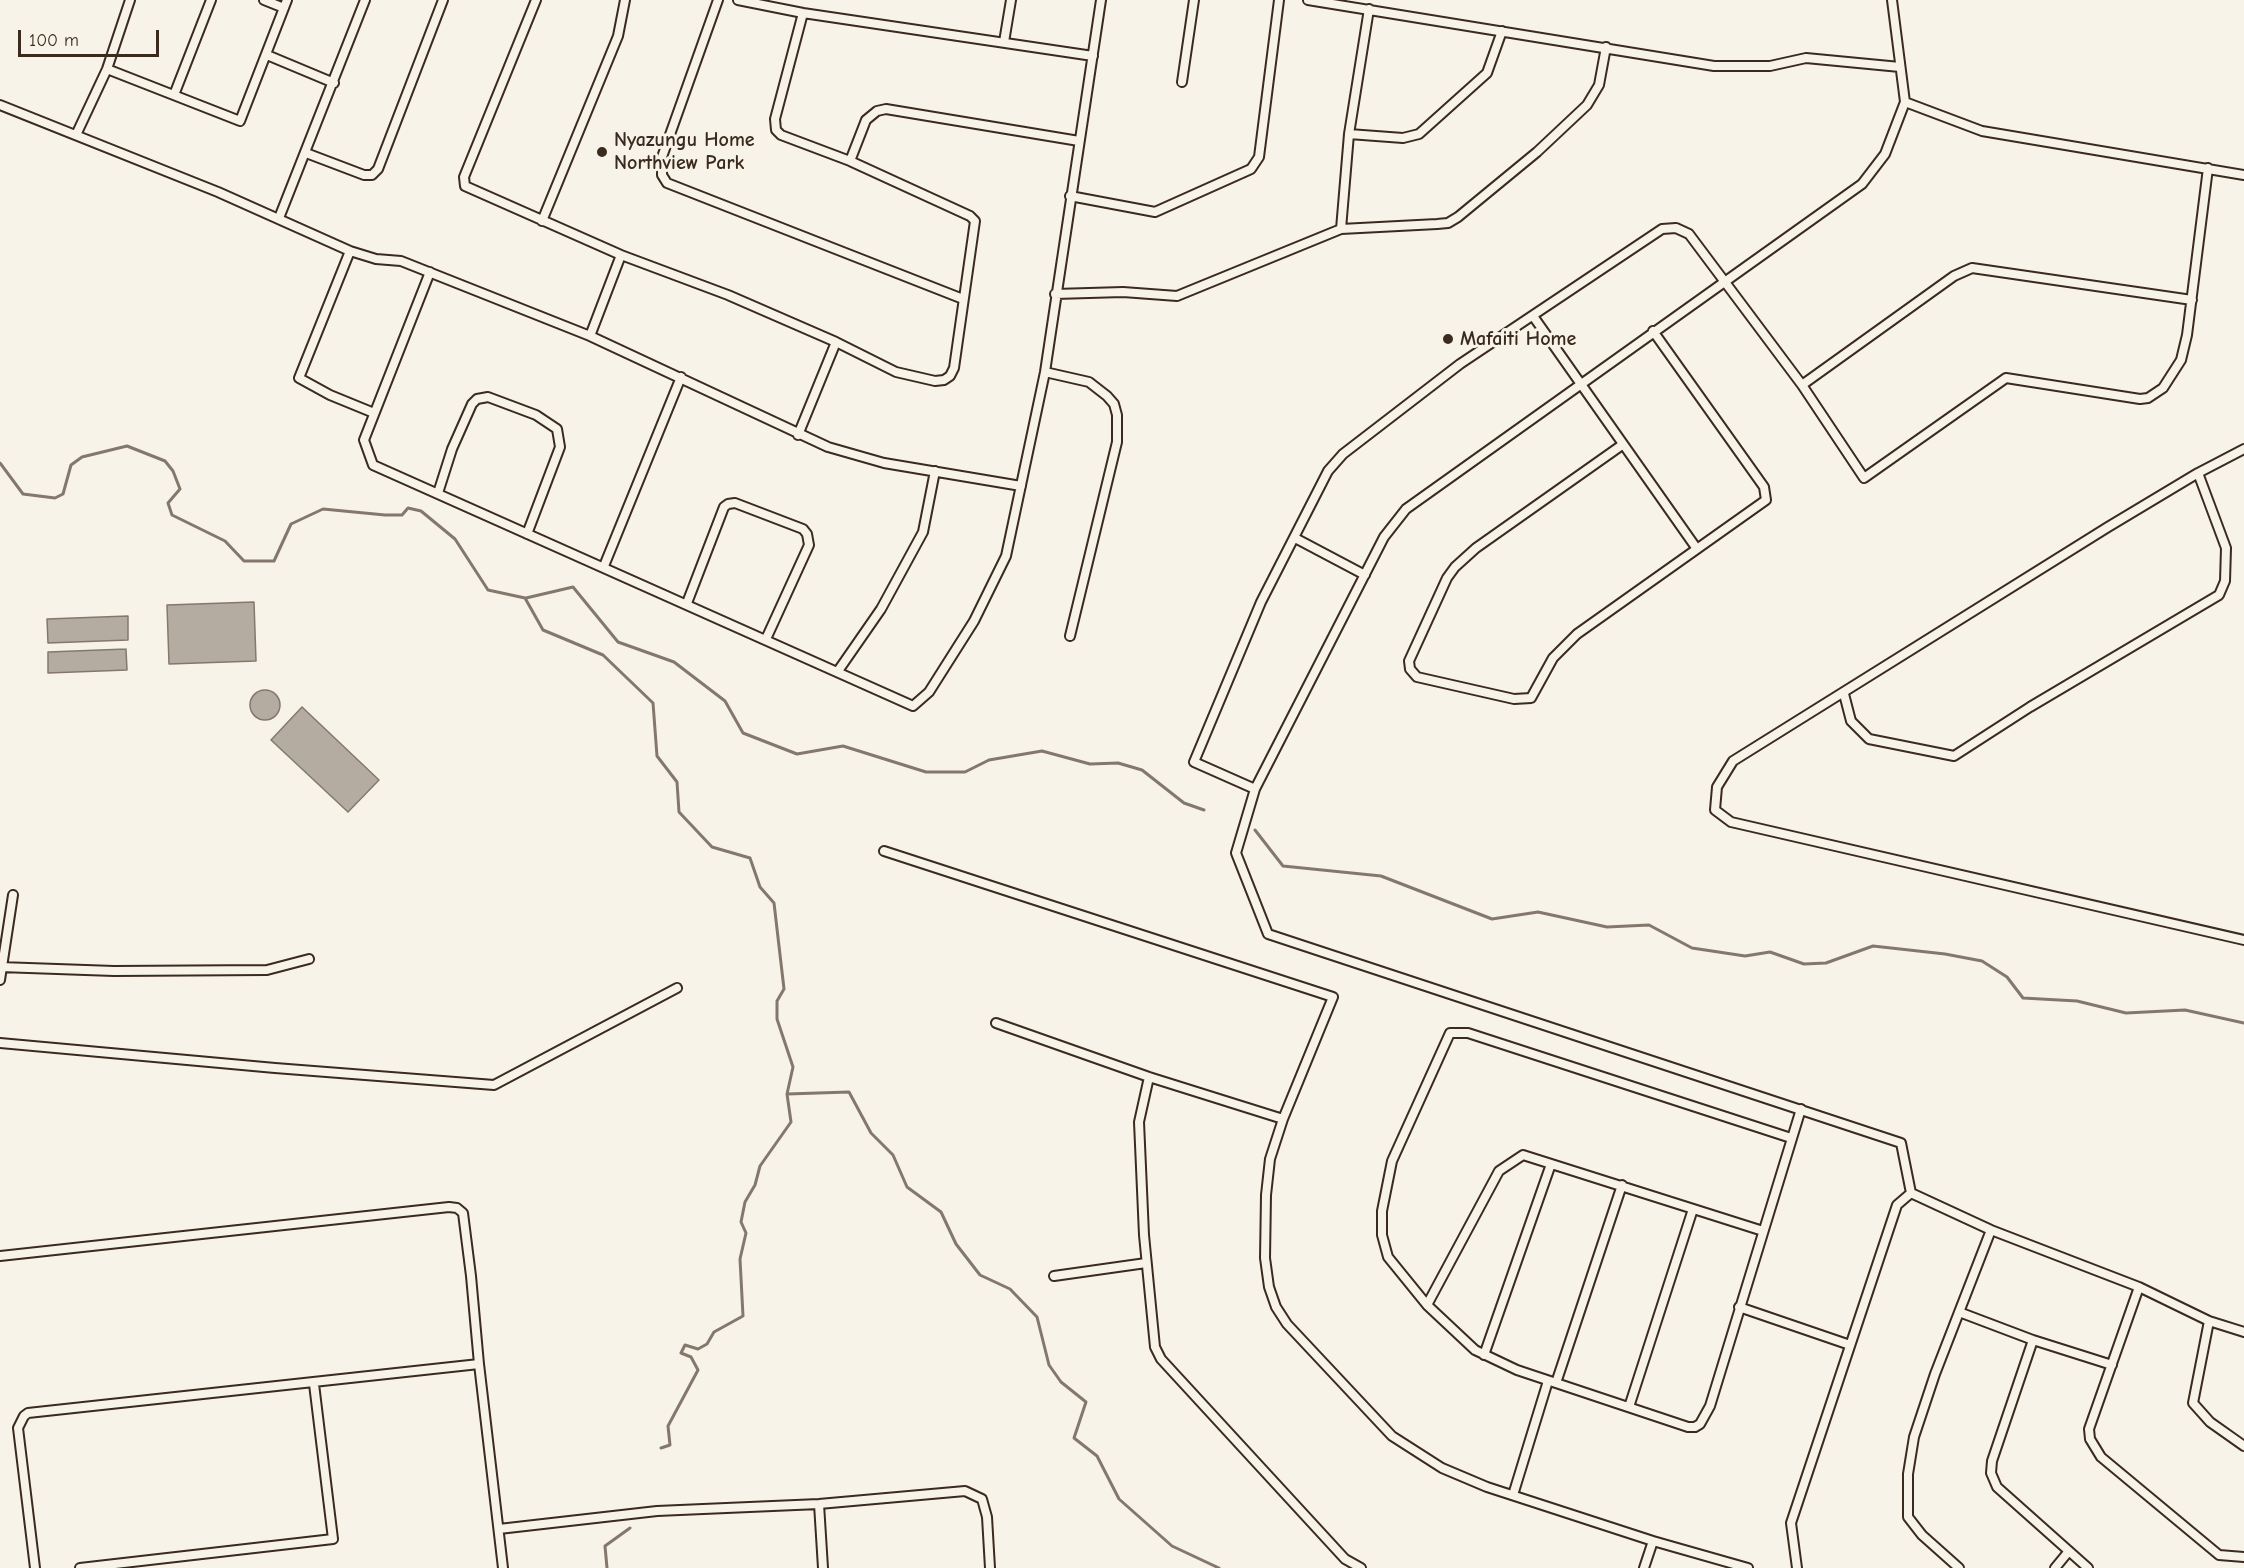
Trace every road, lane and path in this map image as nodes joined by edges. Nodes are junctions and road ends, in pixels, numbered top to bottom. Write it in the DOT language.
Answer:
graph roads {
  1 [pos="130,0"];
  2 [pos="211,0"];
  3 [pos="264,0"];
  4 [pos="365,0"];
  5 [pos="443,0"];
  6 [pos="536,0"];
  7 [pos="625,0"];
  8 [pos="718,0"];
  9 [pos="738,0"];
  10 [pos="1011,0"];
  11 [pos="1101,0"];
  12 [pos="1194,0"];
  13 [pos="1279,0"];
  14 [pos="1308,0"];
  15 [pos="1892,0"];
  16 [pos="285,4"];
  17 [pos="1370,9"];
  18 [pos="802,13"];
  19 [pos="1502,31"];
  20 [pos="1004,42"];
  21 [pos="1606,47"];
  22 [pos="267,56"];
  23 [pos="1093,56"];
  24 [pos="1900,67"];
  25 [pos="107,69"];
  26 [pos="1182,82"];
  27 [pos="334,83"];
  28 [pos="174,94"];
  29 [pos="1905,102"];
  30 [pos="0,105"];
  31 [pos="76,135"];
  32 [pos="1349,135"];
  33 [pos="1079,141"];
  34 [pos="306,153"];
  35 [pos="850,161"];
  36 [pos="2208,168"];
  37 [pos="2244,175"];
  38 [pos="1070,196"];
  39 [pos="279,218"];
  40 [pos="542,221"];
  41 [pos="1341,229"];
  42 [pos="350,251"];
  43 [pos="621,255"];
  44 [pos="430,272"];
  45 [pos="1726,281"];
  46 [pos="1055,294"];
  47 [pos="963,299"];
  48 [pos="2192,300"];
  49 [pos="1533,316"];
  50 [pos="1653,331"];
  51 [pos="590,336"];
  52 [pos="836,342"];
  53 [pos="1045,372"];
  54 [pos="681,377"];
  55 [pos="1581,384"];
  56 [pos="1803,385"];
  57 [pos="374,412"];
  58 [pos="798,435"];
  59 [pos="1622,445"];
  60 [pos="2244,448"];
  61 [pos="935,471"];
  62 [pos="2198,473"];
  63 [pos="1021,486"];
  64 [pos="438,493"];
  65 [pos="527,534"];
  66 [pos="1295,538"];
  67 [pos="1697,549"];
  68 [pos="604,566"];
  69 [pos="1365,575"];
  70 [pos="687,603"];
  71 [pos="1070,636"];
  72 [pos="766,639"];
  73 [pos="838,671"];
  74 [pos="1844,694"];
  75 [pos="1255,789"];
  76 [pos="884,850"];
  77 [pos="13,895"];
  78 [pos="2244,940"];
  79 [pos="309,959"];
  80 [pos="2,967"];
  81 [pos="0,980"];
  82 [pos="677,988"];
  83 [pos="996,1023"];
  84 [pos="0,1043"];
  85 [pos="1149,1077"];
  86 [pos="1801,1109"];
  87 [pos="1283,1119"];
  88 [pos="1791,1138"];
  89 [pos="1551,1164"];
  90 [pos="1622,1185"];
  91 [pos="1911,1192"];
  92 [pos="1693,1209"];
  93 [pos="1992,1230"];
  94 [pos="1764,1231"];
  95 [pos="0,1256"];
  96 [pos="1146,1263"];
  97 [pos="1054,1276"];
  98 [pos="2139,1287"];
  99 [pos="1427,1305"];
  100 [pos="1738,1307"];
  101 [pos="1959,1312"];
  102 [pos="2209,1321"];
  103 [pos="2244,1332"];
  104 [pos="2033,1340"];
  105 [pos="1850,1345"];
  106 [pos="1484,1355"];
  107 [pos="479,1364"];
  108 [pos="2112,1365"];
  109 [pos="1552,1382"];
  110 [pos="314,1384"];
  111 [pos="1629,1407"];
  112 [pos="2244,1446"];
  113 [pos="1513,1495"];
  114 [pos="819,1504"];
  115 [pos="499,1529"];
  116 [pos="1653,1541"];
  117 [pos="2069,1551"];
  118 [pos="2244,1557"];
  119 [pos="34,1568"];
  120 [pos="80,1568"];
  121 [pos="503,1568"];
  122 [pos="823,1568"];
  123 [pos="990,1568"];
  124 [pos="1361,1568"];
  125 [pos="1644,1568"];
  126 [pos="1748,1568"];
  127 [pos="1797,1568"];
  128 [pos="1959,1568"];
  129 [pos="2055,1568"];
  130 [pos="2088,1568"];
  1 -- 25 [label="street"];
  2 -- 28 [label="street"];
  3 -- 16 [label="street"];
  4 -- 27 [label="street"];
  5 -- 34 [label="street"];
  6 -- 40 [label="street"];
  7 -- 40 [label="street"];
  8 -- 47 [label="street"];
  9 -- 18 [label="street"];
  10 -- 20 [label="street"];
  11 -- 23 [label="street"];
  12 -- 26 [label="street"];
  13 -- 38 [label="street"];
  14 -- 17 [label="street"];
  15 -- 24 [label="street"];
  16 -- 22 [label="street"];
  17 -- 19 [label="street"];
  17 -- 32 [label="street"];
  18 -- 20 [label="street"];
  18 -- 35 [label="street"];
  19 -- 21 [label="street"];
  19 -- 32 [label="street"];
  20 -- 23 [label="street"];
  21 -- 24 [label="street"];
  21 -- 41 [label="street"];
  22 -- 27 [label="street"];
  22 -- 28 [label="street"];
  23 -- 33 [label="street"];
  24 -- 29 [label="street"];
  25 -- 28 [label="street"];
  25 -- 31 [label="street"];
  27 -- 34 [label="street"];
  29 -- 36 [label="street"];
  29 -- 45 [label="street"];
  30 -- 31 [label="street"];
  31 -- 39 [label="street"];
  32 -- 41 [label="street"];
  33 -- 35 [label="street"];
  33 -- 38 [label="street"];
  34 -- 39 [label="street"];
  35 -- 47 [label="street"];
  36 -- 37 [label="street"];
  36 -- 48 [label="street"];
  38 -- 46 [label="street"];
  39 -- 42 [label="street"];
  40 -- 43 [label="street"];
  41 -- 46 [label="street"];
  42 -- 44 [label="street"];
  42 -- 57 [label="street"];
  43 -- 51 [label="street"];
  43 -- 52 [label="street"];
  44 -- 51 [label="street"];
  44 -- 57 [label="street"];
  45 -- 49 [label="street"];
  45 -- 50 [label="street"];
  45 -- 56 [label="street"];
  46 -- 53 [label="street"];
  47 -- 52 [label="street"];
  48 -- 56 [label="street"];
  48 -- 56 [label="street"];
  49 -- 55 [label="street"];
  49 -- 66 [label="street"];
  50 -- 55 [label="street"];
  50 -- 67 [label="street"];
  51 -- 54 [label="street"];
  52 -- 58 [label="street"];
  53 -- 63 [label="street"];
  53 -- 71 [label="street"];
  54 -- 58 [label="street"];
  54 -- 68 [label="street"];
  55 -- 59 [label="street"];
  55 -- 69 [label="street"];
  57 -- 64 [label="street"];
  58 -- 61 [label="street"];
  59 -- 67 [label="street"];
  59 -- 67 [label="street"];
  60 -- 62 [label="street"];
  61 -- 63 [label="street"];
  61 -- 73 [label="street"];
  62 -- 74 [label="street"];
  62 -- 74 [label="street"];
  63 -- 73 [label="street"];
  64 -- 65 [label="street"];
  64 -- 65 [label="street"];
  65 -- 68 [label="street"];
  66 -- 69 [label="street"];
  66 -- 75 [label="street"];
  68 -- 70 [label="street"];
  69 -- 75 [label="street"];
  70 -- 72 [label="street"];
  70 -- 72 [label="street"];
  72 -- 73 [label="street"];
  74 -- 78 [label="street"];
  75 -- 86 [label="street"];
  76 -- 87 [label="street"];
  77 -- 80 [label="street"];
  79 -- 80 [label="street"];
  80 -- 81 [label="street"];
  82 -- 84 [label="street"];
  83 -- 85 [label="street"];
  85 -- 87 [label="street"];
  85 -- 96 [label="street"];
  86 -- 88 [label="street"];
  86 -- 91 [label="street"];
  87 -- 113 [label="street"];
  88 -- 94 [label="street"];
  88 -- 99 [label="street"];
  89 -- 90 [label="street"];
  89 -- 99 [label="street"];
  89 -- 106 [label="street"];
  90 -- 92 [label="street"];
  90 -- 109 [label="street"];
  91 -- 93 [label="street"];
  91 -- 105 [label="street"];
  92 -- 94 [label="street"];
  92 -- 111 [label="street"];
  93 -- 98 [label="street"];
  93 -- 101 [label="street"];
  94 -- 100 [label="street"];
  95 -- 107 [label="street"];
  96 -- 97 [label="street"];
  96 -- 124 [label="street"];
  98 -- 102 [label="street"];
  98 -- 108 [label="street"];
  99 -- 106 [label="street"];
  100 -- 105 [label="street"];
  100 -- 111 [label="street"];
  101 -- 104 [label="street"];
  101 -- 128 [label="street"];
  102 -- 103 [label="street"];
  102 -- 112 [label="street"];
  104 -- 108 [label="street"];
  104 -- 117 [label="street"];
  105 -- 127 [label="street"];
  106 -- 109 [label="street"];
  107 -- 110 [label="street"];
  107 -- 115 [label="street"];
  108 -- 118 [label="street"];
  109 -- 111 [label="street"];
  109 -- 113 [label="street"];
  110 -- 119 [label="street"];
  110 -- 120 [label="street"];
  113 -- 116 [label="street"];
  114 -- 115 [label="street"];
  114 -- 122 [label="street"];
  114 -- 123 [label="street"];
  115 -- 121 [label="street"];
  116 -- 125 [label="street"];
  116 -- 126 [label="street"];
  117 -- 129 [label="street"];
  117 -- 130 [label="street"];
}
